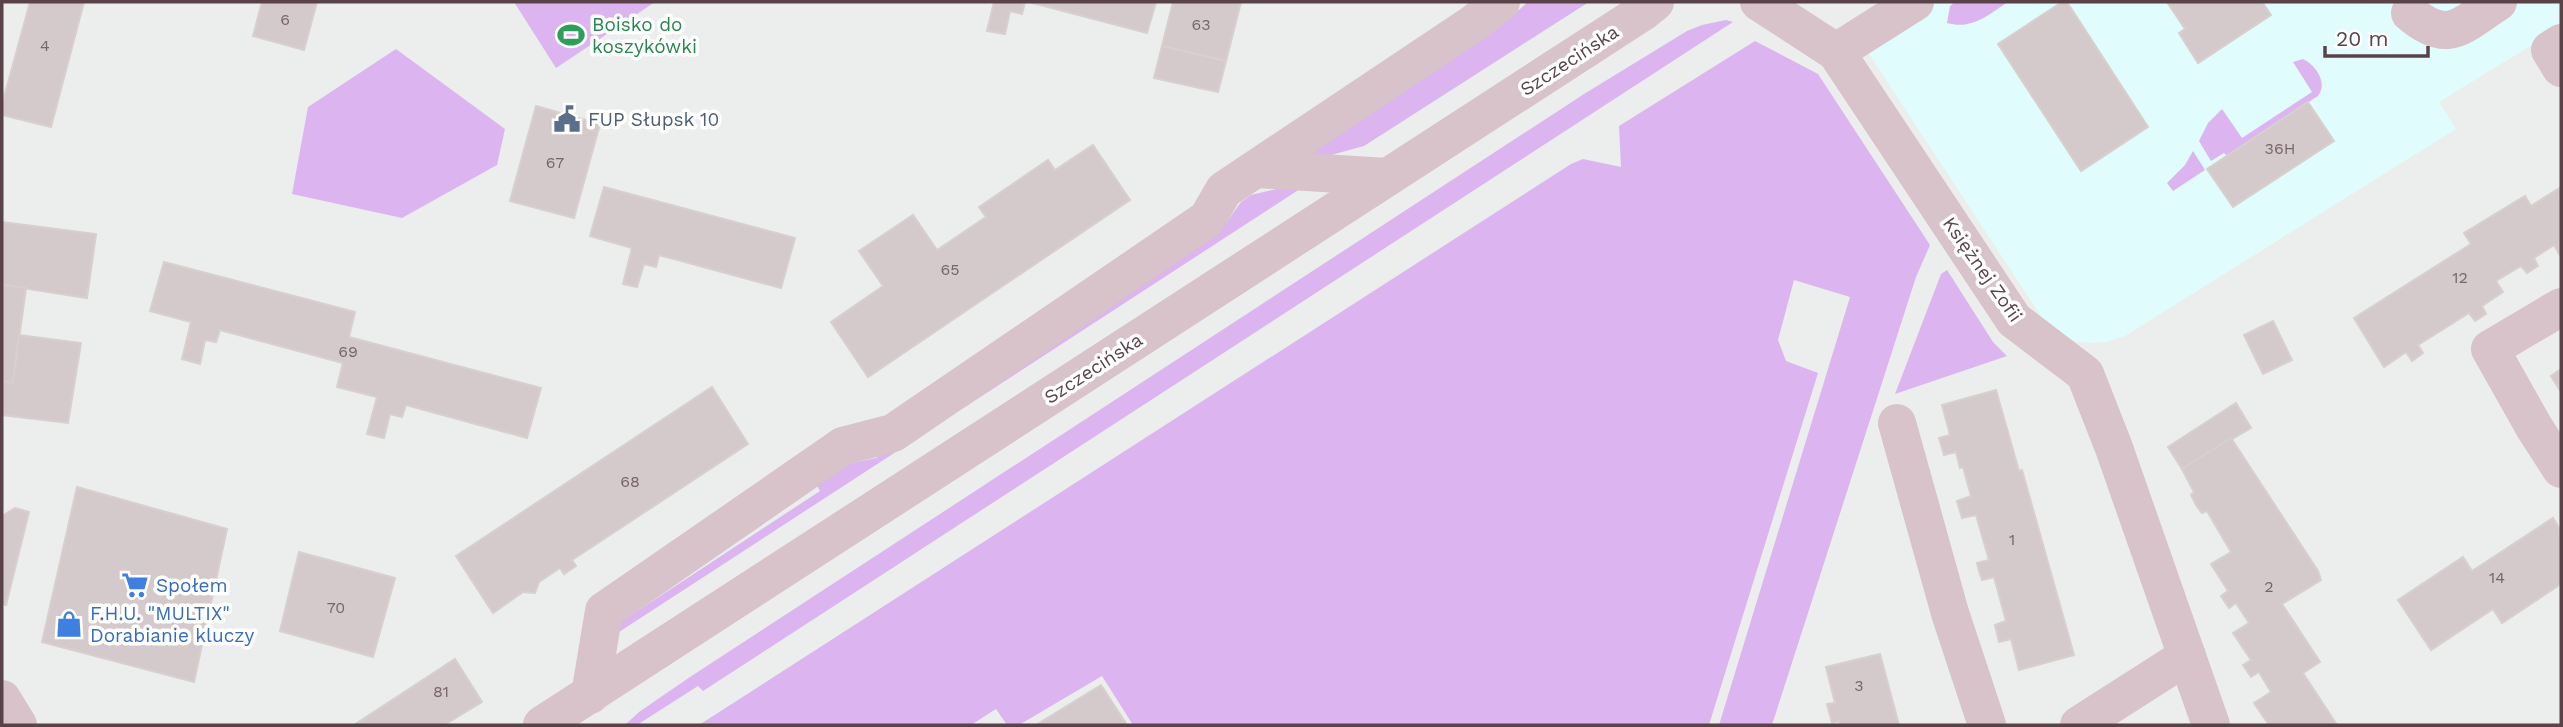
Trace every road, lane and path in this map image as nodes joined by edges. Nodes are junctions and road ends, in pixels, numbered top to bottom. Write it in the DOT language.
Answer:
graph roads {
  1 [pos="1502,2"];
  2 [pos="1759,2"];
  3 [pos="1915,2"];
  4 [pos="2498,2"];
  5 [pos="1655,5"];
  6 [pos="2413,6"];
  7 [pos="2561,43"];
  8 [pos="1836,52"];
  9 [pos="2561,68"];
  10 [pos="1257,169"];
  11 [pos="1387,177"];
  12 [pos="2561,307"];
  13 [pos="1897,423"];
  14 [pos="2561,469"];
  15 [pos="2187,656"];
  16 [pos="590,695"];
  17 [pos="2,699"];
  18 [pos="18,725"];
  19 [pos="542,725"];
  20 [pos="1987,725"];
  21 [pos="2079,725"];
  22 [pos="2211,725"];
  1 -- 10 [label="street"];
  2 -- 8 [label="street, Księżnej Zofii"];
  3 -- 8 [label="street"];
  4 -- 6 [label="street"];
  5 -- 11 [label="street, Szczecińska"];
  7 -- 9 [label="street"];
  8 -- 15 [label="street, Księżnej Zofii"];
  10 -- 11 [label="street"];
  10 -- 16 [label="street"];
  11 -- 16 [label="street, Szczecińska"];
  12 -- 14 [label="street"];
  13 -- 20 [label="street"];
  15 -- 21 [label="street"];
  15 -- 22 [label="street, Księżnej Zofii"];
  16 -- 19 [label="street, Szczecińska"];
  17 -- 18 [label="street"];
}
